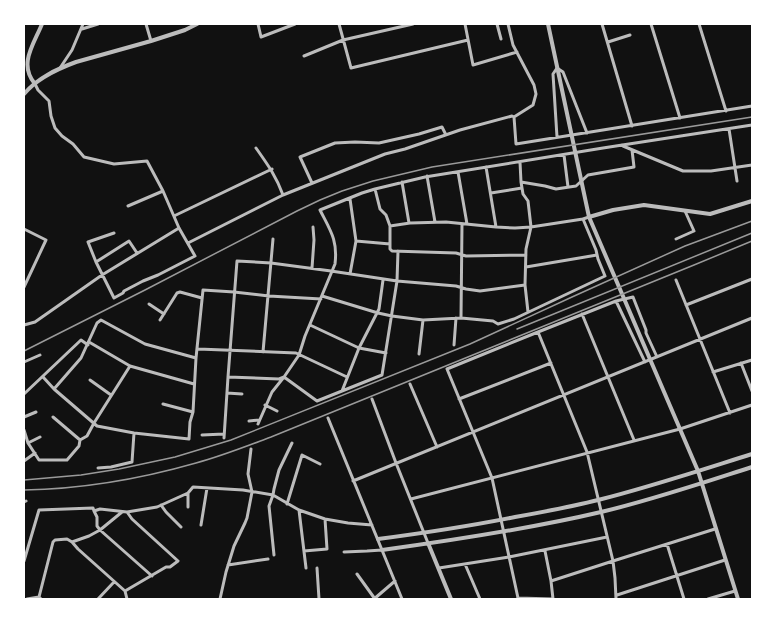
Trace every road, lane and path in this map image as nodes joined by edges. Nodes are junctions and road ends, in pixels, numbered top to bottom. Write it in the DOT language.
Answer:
graph roads {
  1 [pos="42,24"];
  2 [pos="83,24"];
  3 [pos="98,24"];
  4 [pos="146,24"];
  5 [pos="197,24"];
  6 [pos="258,24"];
  7 [pos="295,24"];
  8 [pos="339,24"];
  9 [pos="413,24"];
  10 [pos="465,24"];
  11 [pos="497,24"];
  12 [pos="508,24"];
  13 [pos="548,24"];
  14 [pos="602,24"];
  15 [pos="651,24"];
  16 [pos="699,24"];
  17 [pos="82,29"];
  18 [pos="630,35"];
  19 [pos="501,39"];
  20 [pos="343,40"];
  21 [pos="468,40"];
  22 [pos="151,41"];
  23 [pos="608,42"];
  24 [pos="517,52"];
  25 [pos="304,56"];
  26 [pos="25,68"];
  27 [pos="60,68"];
  28 [pos="558,70"];
  29 [pos="34,84"];
  30 [pos="24,94"];
  31 [pos="752,106"];
  32 [pos="726,110"];
  33 [pos="514,117"];
  34 [pos="680,118"];
  35 [pos="752,125"];
  36 [pos="632,126"];
  37 [pos="729,129"];
  38 [pos="587,133"];
  39 [pos="446,135"];
  40 [pos="557,137"];
  41 [pos="622,145"];
  42 [pos="256,148"];
  43 [pos="632,150"];
  44 [pos="564,155"];
  45 [pos="520,162"];
  46 [pos="752,165"];
  47 [pos="486,167"];
  48 [pos="735,168"];
  49 [pos="272,169"];
  50 [pos="458,172"];
  51 [pos="427,176"];
  52 [pos="737,181"];
  53 [pos="402,182"];
  54 [pos="521,182"];
  55 [pos="312,183"];
  56 [pos="568,187"];
  57 [pos="522,188"];
  58 [pos="375,189"];
  59 [pos="163,190"];
  60 [pos="491,193"];
  61 [pos="283,195"];
  62 [pos="350,199"];
  63 [pos="752,201"];
  64 [pos="128,206"];
  65 [pos="685,210"];
  66 [pos="174,216"];
  67 [pos="583,219"];
  68 [pos="590,219"];
  69 [pos="435,222"];
  70 [pos="409,223"];
  71 [pos="462,224"];
  72 [pos="467,224"];
  73 [pos="390,226"];
  74 [pos="313,227"];
  75 [pos="496,227"];
  76 [pos="531,227"];
  77 [pos="179,228"];
  78 [pos="24,229"];
  79 [pos="114,233"];
  80 [pos="273,239"];
  81 [pos="676,239"];
  82 [pos="356,241"];
  83 [pos="188,243"];
  84 [pos="390,244"];
  85 [pos="398,251"];
  86 [pos="137,253"];
  87 [pos="462,255"];
  88 [pos="526,255"];
  89 [pos="597,255"];
  90 [pos="96,262"];
  91 [pos="271,263"];
  92 [pos="526,267"];
  93 [pos="312,268"];
  94 [pos="332,271"];
  95 [pos="350,274"];
  96 [pos="102,275"];
  97 [pos="752,279"];
  98 [pos="383,280"];
  99 [pos="676,280"];
  100 [pos="396,282"];
  101 [pos="525,285"];
  102 [pos="24,287"];
  103 [pos="461,287"];
  104 [pos="234,292"];
  105 [pos="269,296"];
  106 [pos="202,298"];
  107 [pos="321,298"];
  108 [pos="616,301"];
  109 [pos="149,304"];
  110 [pos="686,306"];
  111 [pos="528,312"];
  112 [pos="378,313"];
  113 [pos="164,314"];
  114 [pos="582,314"];
  115 [pos="392,316"];
  116 [pos="456,318"];
  117 [pos="461,318"];
  118 [pos="752,318"];
  119 [pos="160,320"];
  120 [pos="423,320"];
  121 [pos="310,325"];
  122 [pos="24,326"];
  123 [pos="538,332"];
  124 [pos="700,339"];
  125 [pos="88,344"];
  126 [pos="454,345"];
  127 [pos="359,348"];
  128 [pos="198,349"];
  129 [pos="230,350"];
  130 [pos="263,352"];
  131 [pos="386,353"];
  132 [pos="419,354"];
  133 [pos="40,355"];
  134 [pos="299,355"];
  135 [pos="656,357"];
  136 [pos="196,358"];
  137 [pos="650,360"];
  138 [pos="752,360"];
  139 [pos="24,362"];
  140 [pos="645,362"];
  141 [pos="551,363"];
  142 [pos="741,363"];
  143 [pos="130,366"];
  144 [pos="713,372"];
  145 [pos="43,376"];
  146 [pos="228,377"];
  147 [pos="284,377"];
  148 [pos="347,377"];
  149 [pos="608,377"];
  150 [pos="90,380"];
  151 [pos="194,384"];
  152 [pos="410,384"];
  153 [pos="54,389"];
  154 [pos="342,391"];
  155 [pos="752,391"];
  156 [pos="227,393"];
  157 [pos="24,394"];
  158 [pos="242,394"];
  159 [pos="112,395"];
  160 [pos="564,395"];
  161 [pos="372,399"];
  162 [pos="459,399"];
  163 [pos="163,404"];
  164 [pos="265,405"];
  165 [pos="752,405"];
  166 [pos="277,411"];
  167 [pos="36,412"];
  168 [pos="193,412"];
  169 [pos="730,413"];
  170 [pos="24,417"];
  171 [pos="53,417"];
  172 [pos="328,418"];
  173 [pos="259,420"];
  174 [pos="249,421"];
  175 [pos="94,423"];
  176 [pos="258,424"];
  177 [pos="680,429"];
  178 [pos="24,431"];
  179 [pos="472,432"];
  180 [pos="134,433"];
  181 [pos="202,436"];
  182 [pos="40,437"];
  183 [pos="80,440"];
  184 [pos="634,440"];
  185 [pos="28,443"];
  186 [pos="292,443"];
  187 [pos="437,446"];
  188 [pos="251,449"];
  189 [pos="587,452"];
  190 [pos="35,453"];
  191 [pos="752,454"];
  192 [pos="24,461"];
  193 [pos="396,463"];
  194 [pos="320,464"];
  195 [pos="752,467"];
  196 [pos="98,468"];
  197 [pos="698,471"];
  198 [pos="492,478"];
  199 [pos="353,481"];
  200 [pos="702,483"];
  201 [pos="207,488"];
  202 [pos="252,492"];
  203 [pos="188,493"];
  204 [pos="273,495"];
  205 [pos="411,499"];
  206 [pos="598,500"];
  207 [pos="287,504"];
  208 [pos="161,505"];
  209 [pos="188,507"];
  210 [pos="94,510"];
  211 [pos="299,510"];
  212 [pos="122,512"];
  213 [pos="127,512"];
  214 [pos="601,512"];
  215 [pos="325,519"];
  216 [pos="501,520"];
  217 [pos="202,525"];
  218 [pos="372,525"];
  219 [pos="181,527"];
  220 [pos="715,529"];
  221 [pos="100,530"];
  222 [pos="504,531"];
  223 [pos="424,533"];
  224 [pos="607,537"];
  225 [pos="378,539"];
  226 [pos="72,542"];
  227 [pos="428,544"];
  228 [pos="667,544"];
  229 [pos="382,550"];
  230 [pos="304,551"];
  231 [pos="545,551"];
  232 [pos="344,552"];
  233 [pos="274,555"];
  234 [pos="509,557"];
  235 [pos="268,559"];
  236 [pos="725,560"];
  237 [pos="24,561"];
  238 [pos="613,561"];
  239 [pos="466,564"];
  240 [pos="228,565"];
  241 [pos="306,568"];
  242 [pos="317,568"];
  243 [pos="438,568"];
  244 [pos="358,574"];
  245 [pos="676,575"];
  246 [pos="152,576"];
  247 [pos="551,581"];
  248 [pos="114,582"];
  249 [pos="395,582"];
  250 [pos="125,591"];
  251 [pos="735,591"];
  252 [pos="616,597"];
  253 [pos="40,598"];
  254 [pos="518,598"];
  255 [pos="27,599"];
  256 [pos="98,599"];
  257 [pos="127,599"];
  258 [pos="220,599"];
  259 [pos="318,599"];
  260 [pos="374,599"];
  261 [pos="402,599"];
  262 [pos="451,599"];
  263 [pos="480,599"];
  264 [pos="553,599"];
  265 [pos="684,599"];
  266 [pos="708,599"];
  267 [pos="738,599"];
  1 -- 26 [label="street"];
  2 -- 17 [label="street"];
  3 -- 17 [label="street"];
  4 -- 22 [label="street"];
  5 -- 22 [label="street"];
  6 -- 7 [label="street"];
  8 -- 20 [label="street"];
  9 -- 20 [label="street"];
  10 -- 21 [label="street"];
  11 -- 19 [label="street"];
  12 -- 24 [label="street"];
  13 -- 28 [label="street"];
  14 -- 23 [label="street"];
  15 -- 34 [label="street"];
  16 -- 32 [label="street"];
  17 -- 27 [label="street"];
  18 -- 23 [label="street"];
  20 -- 21 [label="street"];
  20 -- 25 [label="street"];
  21 -- 24 [label="street"];
  22 -- 27 [label="street"];
  23 -- 36 [label="street"];
  24 -- 33 [label="street"];
  26 -- 29 [label="street"];
  27 -- 29 [label="street"];
  28 -- 38 [label="street"];
  28 -- 40 [label="street"];
  28 -- 68 [label="street"];
  29 -- 30 [label="street"];
  29 -- 59 [label="street"];
  31 -- 32 [label="street"];
  32 -- 34 [label="street"];
  33 -- 39 [label="street"];
  33 -- 40 [label="street"];
  34 -- 36 [label="street"];
  35 -- 37 [label="street"];
  36 -- 38 [label="street"];
  37 -- 41 [label="street"];
  37 -- 48 [label="street"];
  38 -- 40 [label="street"];
  39 -- 55 [label="street"];
  39 -- 55 [label="street"];
  41 -- 43 [label="street"];
  41 -- 44 [label="street"];
  42 -- 49 [label="street"];
  43 -- 48 [label="street"];
  43 -- 56 [label="street"];
  44 -- 45 [label="street"];
  44 -- 56 [label="street"];
  45 -- 47 [label="street"];
  45 -- 54 [label="street"];
  46 -- 48 [label="street"];
  47 -- 50 [label="street"];
  47 -- 60 [label="street"];
  48 -- 52 [label="street"];
  49 -- 61 [label="street"];
  49 -- 66 [label="street"];
  50 -- 51 [label="street"];
  50 -- 72 [label="street"];
  51 -- 53 [label="street"];
  51 -- 69 [label="street"];
  53 -- 58 [label="street"];
  53 -- 70 [label="street"];
  54 -- 56 [label="street"];
  54 -- 57 [label="street"];
  55 -- 61 [label="street"];
  57 -- 60 [label="street"];
  57 -- 76 [label="street"];
  58 -- 62 [label="street"];
  58 -- 73 [label="street"];
  59 -- 64 [label="street"];
  59 -- 66 [label="street"];
  60 -- 75 [label="street"];
  61 -- 83 [label="street"];
  62 -- 82 [label="street"];
  62 -- 94 [label="street"];
  63 -- 65 [label="street"];
  65 -- 68 [label="street"];
  65 -- 81 [label="street"];
  66 -- 77 [label="street"];
  67 -- 68 [label="street"];
  67 -- 76 [label="street"];
  67 -- 89 [label="street"];
  68 -- 137 [label="street"];
  69 -- 70 [label="street"];
  69 -- 71 [label="street"];
  70 -- 73 [label="street"];
  71 -- 72 [label="street"];
  71 -- 87 [label="street"];
  72 -- 75 [label="street"];
  73 -- 84 [label="street"];
  74 -- 93 [label="street"];
  75 -- 76 [label="street"];
  76 -- 88 [label="street"];
  77 -- 83 [label="street"];
  77 -- 86 [label="street"];
  78 -- 102 [label="street"];
  79 -- 90 [label="street"];
  80 -- 91 [label="street"];
  82 -- 84 [label="street"];
  82 -- 95 [label="street"];
  83 -- 96 [label="street"];
  84 -- 85 [label="street"];
  85 -- 87 [label="street"];
  85 -- 100 [label="street"];
  86 -- 90 [label="street"];
  86 -- 96 [label="street"];
  87 -- 88 [label="street"];
  87 -- 103 [label="street"];
  88 -- 92 [label="street"];
  89 -- 92 [label="street"];
  89 -- 111 [label="street"];
  90 -- 96 [label="street"];
  91 -- 93 [label="street"];
  91 -- 104 [label="street"];
  91 -- 105 [label="street"];
  92 -- 101 [label="street"];
  93 -- 94 [label="street"];
  94 -- 95 [label="street"];
  94 -- 107 [label="street"];
  95 -- 98 [label="street"];
  96 -- 122 [label="street"];
  97 -- 110 [label="street"];
  98 -- 100 [label="street"];
  98 -- 112 [label="street"];
  99 -- 110 [label="street"];
  100 -- 103 [label="street"];
  100 -- 115 [label="street"];
  101 -- 103 [label="street"];
  101 -- 111 [label="street"];
  103 -- 117 [label="street"];
  104 -- 105 [label="street"];
  104 -- 106 [label="street"];
  104 -- 129 [label="street"];
  105 -- 107 [label="street"];
  105 -- 130 [label="street"];
  106 -- 113 [label="street"];
  106 -- 128 [label="street"];
  107 -- 112 [label="street"];
  107 -- 121 [label="street"];
  108 -- 114 [label="street"];
  108 -- 135 [label="street"];
  108 -- 140 [label="street"];
  109 -- 113 [label="street"];
  110 -- 124 [label="street"];
  111 -- 117 [label="street"];
  112 -- 115 [label="street"];
  112 -- 127 [label="street"];
  113 -- 119 [label="street"];
  114 -- 123 [label="street"];
  114 -- 149 [label="street"];
  115 -- 120 [label="street"];
  115 -- 131 [label="street"];
  116 -- 117 [label="street"];
  116 -- 120 [label="street"];
  116 -- 126 [label="street"];
  118 -- 124 [label="street"];
  120 -- 132 [label="street"];
  121 -- 127 [label="street"];
  121 -- 134 [label="street"];
  123 -- 141 [label="street"];
  123 -- 162 [label="street"];
  124 -- 135 [label="street"];
  124 -- 144 [label="street"];
  125 -- 136 [label="street"];
  125 -- 143 [label="street"];
  125 -- 145 [label="street"];
  125 -- 153 [label="street"];
  127 -- 131 [label="street"];
  127 -- 148 [label="street"];
  128 -- 129 [label="street"];
  128 -- 136 [label="street"];
  129 -- 130 [label="street"];
  129 -- 146 [label="street"];
  130 -- 134 [label="street"];
  131 -- 154 [label="street"];
  133 -- 139 [label="street"];
  134 -- 147 [label="street"];
  134 -- 148 [label="street"];
  135 -- 137 [label="street"];
  136 -- 151 [label="street"];
  137 -- 140 [label="street"];
  137 -- 177 [label="street"];
  138 -- 142 [label="street"];
  140 -- 149 [label="street"];
  141 -- 160 [label="street"];
  141 -- 162 [label="street"];
  142 -- 144 [label="street"];
  142 -- 155 [label="street"];
  143 -- 151 [label="street"];
  143 -- 159 [label="street"];
  144 -- 169 [label="street"];
  145 -- 153 [label="street"];
  145 -- 157 [label="street"];
  146 -- 147 [label="street"];
  146 -- 156 [label="street"];
  147 -- 154 [label="street"];
  147 -- 164 [label="street"];
  148 -- 154 [label="street"];
  149 -- 160 [label="street"];
  149 -- 184 [label="street"];
  150 -- 159 [label="street"];
  151 -- 168 [label="street"];
  152 -- 187 [label="street"];
  153 -- 175 [label="street"];
  156 -- 158 [label="street"];
  156 -- 181 [label="street"];
  159 -- 175 [label="street"];
  160 -- 179 [label="street"];
  160 -- 189 [label="street"];
  161 -- 193 [label="street"];
  162 -- 179 [label="street"];
  163 -- 168 [label="street"];
  164 -- 166 [label="street"];
  164 -- 173 [label="street"];
  165 -- 169 [label="street"];
  167 -- 170 [label="street"];
  168 -- 180 [label="street"];
  169 -- 177 [label="street"];
  171 -- 183 [label="street"];
  172 -- 199 [label="street"];
  173 -- 174 [label="street"];
  173 -- 176 [label="street"];
  175 -- 180 [label="street"];
  175 -- 183 [label="street"];
  177 -- 184 [label="street"];
  177 -- 197 [label="street"];
  178 -- 185 [label="street"];
  179 -- 187 [label="street"];
  179 -- 198 [label="street"];
  180 -- 196 [label="street"];
  182 -- 185 [label="street"];
  183 -- 190 [label="street"];
  184 -- 189 [label="street"];
  185 -- 190 [label="street"];
  186 -- 204 [label="street"];
  187 -- 193 [label="street"];
  188 -- 202 [label="street"];
  189 -- 198 [label="street"];
  189 -- 206 [label="street"];
  190 -- 192 [label="street"];
  191 -- 197 [label="street"];
  193 -- 199 [label="street"];
  193 -- 205 [label="street"];
  194 -- 207 [label="street"];
  195 -- 200 [label="street"];
  197 -- 200 [label="street"];
  197 -- 206 [label="street"];
  198 -- 205 [label="street"];
  198 -- 216 [label="street"];
  199 -- 218 [label="street"];
  200 -- 214 [label="street"];
  200 -- 220 [label="street"];
  201 -- 202 [label="street"];
  201 -- 203 [label="street"];
  201 -- 217 [label="street"];
  202 -- 204 [label="street"];
  202 -- 240 [label="street"];
  203 -- 208 [label="street"];
  203 -- 209 [label="street"];
  204 -- 207 [label="street"];
  204 -- 233 [label="street"];
  205 -- 223 [label="street"];
  206 -- 214 [label="street"];
  206 -- 216 [label="street"];
  207 -- 211 [label="street"];
  208 -- 213 [label="street"];
  208 -- 219 [label="street"];
  210 -- 212 [label="street"];
  210 -- 221 [label="street"];
  210 -- 237 [label="street"];
  211 -- 215 [label="street"];
  211 -- 230 [label="street"];
  212 -- 213 [label="street"];
  212 -- 221 [label="street"];
  213 -- 246 [label="street"];
  214 -- 222 [label="street"];
  214 -- 224 [label="street"];
  215 -- 218 [label="street"];
  215 -- 230 [label="street"];
  216 -- 222 [label="street"];
  216 -- 223 [label="street"];
  218 -- 225 [label="street"];
  220 -- 228 [label="street"];
  220 -- 236 [label="street"];
  221 -- 226 [label="street"];
  221 -- 246 [label="street"];
  222 -- 227 [label="street"];
  222 -- 234 [label="street"];
  223 -- 225 [label="street"];
  223 -- 227 [label="street"];
  224 -- 231 [label="street"];
  224 -- 238 [label="street"];
  225 -- 229 [label="street"];
  226 -- 248 [label="street"];
  226 -- 253 [label="street"];
  227 -- 229 [label="street"];
  227 -- 243 [label="street"];
  228 -- 238 [label="street"];
  228 -- 245 [label="street"];
  229 -- 232 [label="street"];
  229 -- 249 [label="street"];
  230 -- 241 [label="street"];
  231 -- 234 [label="street"];
  231 -- 247 [label="street"];
  234 -- 239 [label="street"];
  234 -- 254 [label="street"];
  235 -- 240 [label="street"];
  236 -- 245 [label="street"];
  236 -- 251 [label="street"];
  238 -- 247 [label="street"];
  238 -- 252 [label="street"];
  239 -- 243 [label="street"];
  239 -- 263 [label="street"];
  240 -- 258 [label="street"];
  242 -- 259 [label="street"];
  243 -- 262 [label="street"];
  244 -- 260 [label="street"];
  245 -- 252 [label="street"];
  245 -- 265 [label="street"];
  246 -- 250 [label="street"];
  247 -- 264 [label="street"];
  248 -- 250 [label="street"];
  248 -- 256 [label="street"];
  249 -- 260 [label="street"];
  249 -- 261 [label="street"];
  250 -- 257 [label="street"];
  251 -- 266 [label="street"];
  251 -- 267 [label="street"];
  253 -- 255 [label="street"];
  254 -- 264 [label="street"];
}
